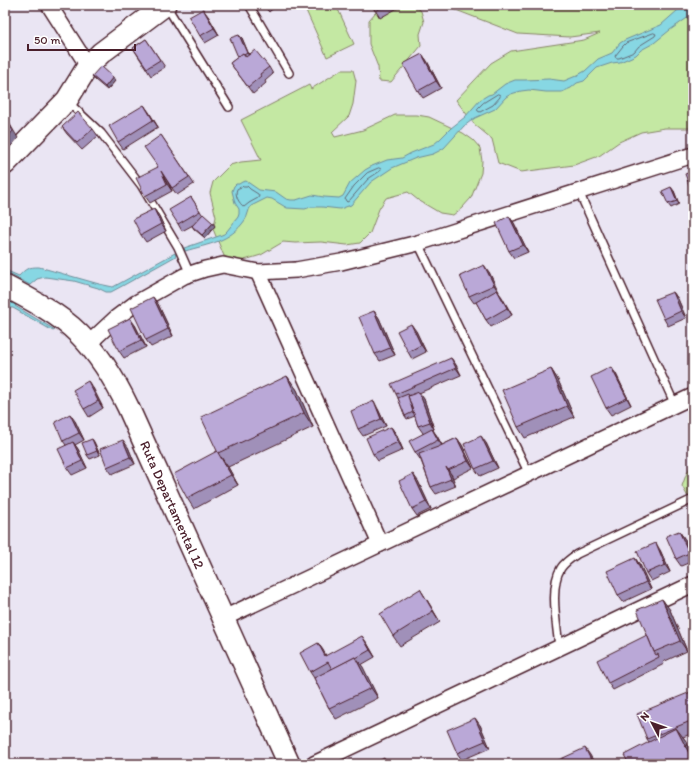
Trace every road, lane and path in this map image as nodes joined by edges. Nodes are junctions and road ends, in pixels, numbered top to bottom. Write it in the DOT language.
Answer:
graph roads {
  1 [pos="49,5"];
  2 [pos="165,5"];
  3 [pos="249,5"];
  4 [pos="88,66"];
  5 [pos="289,73"];
  6 [pos="67,100"];
  7 [pos="229,107"];
  8 [pos="693,155"];
  9 [pos="5,164"];
  10 [pos="579,192"];
  11 [pos="418,243"];
  12 [pos="258,272"];
  13 [pos="190,274"];
  14 [pos="5,286"];
  15 [pos="88,344"];
  16 [pos="693,396"];
  17 [pos="675,405"];
  18 [pos="529,474"];
  19 [pos="693,499"];
  20 [pos="380,544"];
  21 [pos="693,584"];
  22 [pos="224,618"];
  23 [pos="560,647"];
  24 [pos="289,764"];
  25 [pos="314,764"];
  1 -- 4 [label="street"];
  2 -- 4 [label="main road"];
  2 -- 7 [label="lane"];
  3 -- 5 [label="lane"];
  4 -- 6 [label="main road"];
  6 -- 9 [label="main road"];
  6 -- 13 [label="lane"];
  8 -- 10 [label="street"];
  10 -- 11 [label="street"];
  10 -- 17 [label="lane"];
  11 -- 12 [label="street"];
  11 -- 18 [label="lane"];
  12 -- 13 [label="street"];
  12 -- 20 [label="street"];
  13 -- 15 [label="street"];
  14 -- 15 [label="main road, Ruta Departamental 12"];
  15 -- 22 [label="main road, Ruta Departamental 12"];
  16 -- 17 [label="street"];
  17 -- 18 [label="street"];
  18 -- 20 [label="street"];
  19 -- 23 [label="lane"];
  20 -- 22 [label="street"];
  21 -- 23 [label="street"];
  22 -- 24 [label="main road, Ruta Departamental 12"];
  23 -- 25 [label="street"];
}
